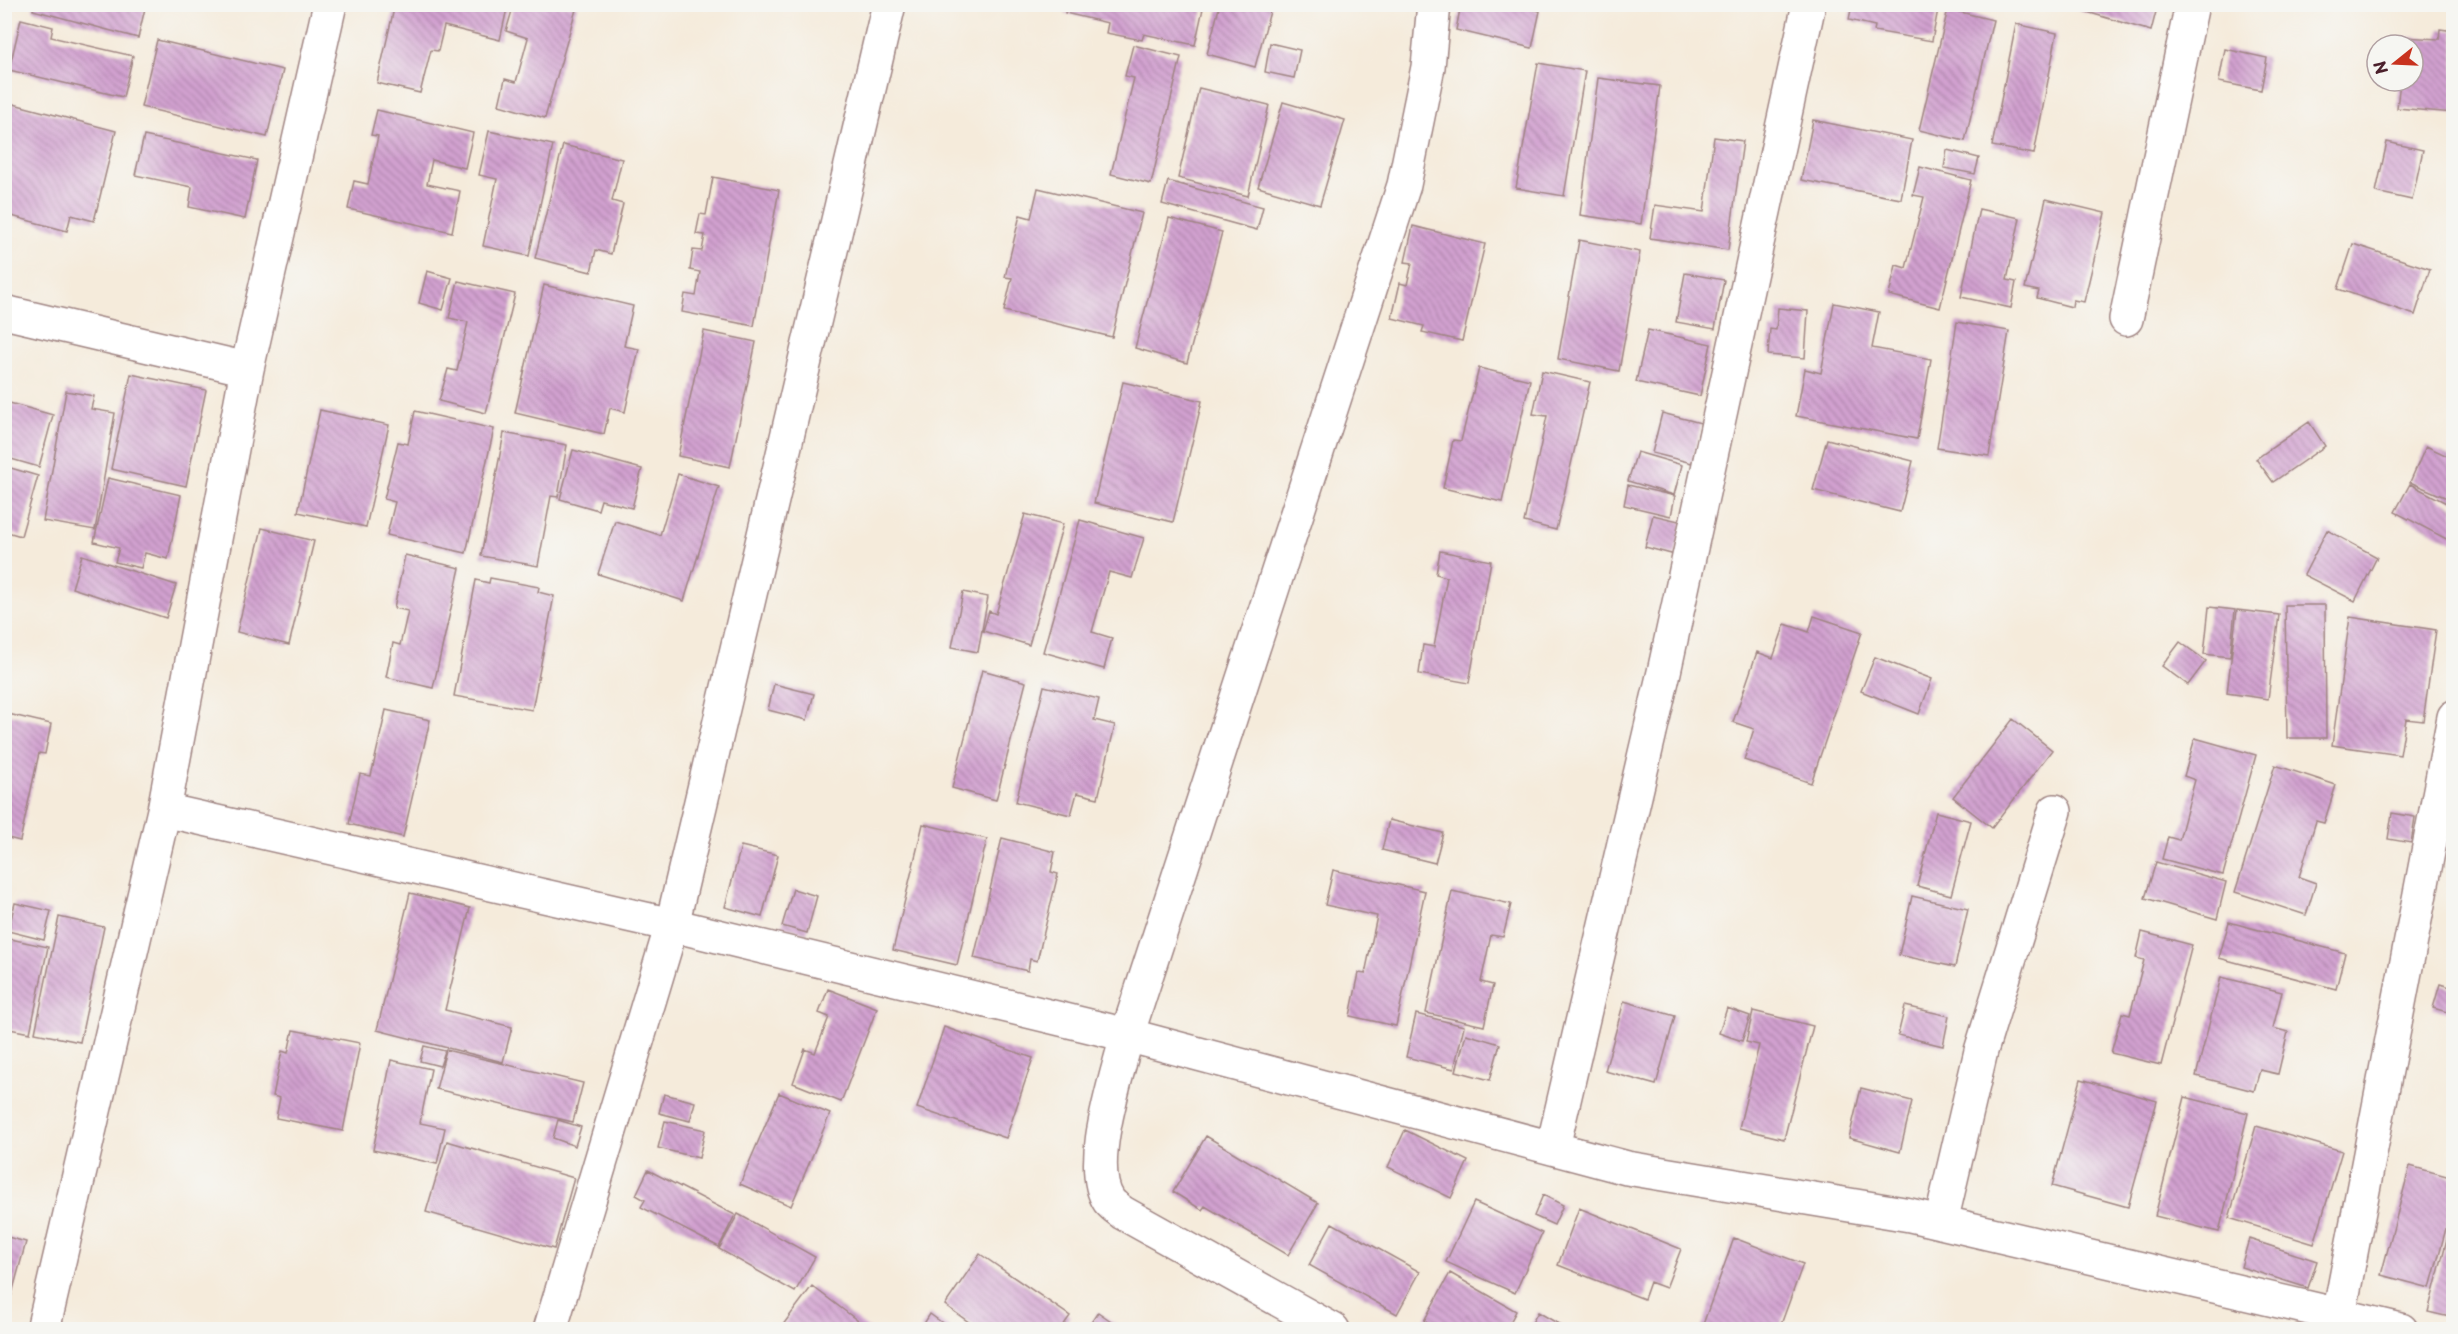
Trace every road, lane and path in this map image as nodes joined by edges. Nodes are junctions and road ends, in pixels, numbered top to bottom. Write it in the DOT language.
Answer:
graph roads {
  1 [pos="330,4"];
  2 [pos="889,4"];
  3 [pos="1434,4"];
  4 [pos="1809,4"];
  5 [pos="2192,4"];
  6 [pos="4,312"];
  7 [pos="2126,320"];
  8 [pos="247,369"];
  9 [pos="2454,717"];
  10 [pos="164,810"];
  11 [pos="2055,811"];
  12 [pos="672,925"];
  13 [pos="1127,1035"];
  14 [pos="1553,1147"];
  15 [pos="1941,1222"];
  16 [pos="2339,1315"];
  17 [pos="43,1329"];
  18 [pos="550,1329"];
  19 [pos="1333,1329"];
  20 [pos="2401,1329"];
  1 -- 8 [label="street"];
  2 -- 12 [label="street"];
  3 -- 13 [label="street"];
  4 -- 14 [label="street"];
  5 -- 7 [label="street"];
  6 -- 8 [label="street"];
  8 -- 10 [label="street"];
  9 -- 16 [label="street"];
  10 -- 12 [label="street"];
  10 -- 17 [label="street"];
  11 -- 15 [label="street"];
  12 -- 13 [label="street"];
  12 -- 18 [label="street"];
  13 -- 14 [label="street"];
  13 -- 19 [label="street"];
  14 -- 15 [label="street"];
  15 -- 16 [label="street"];
  16 -- 20 [label="street"];
}
